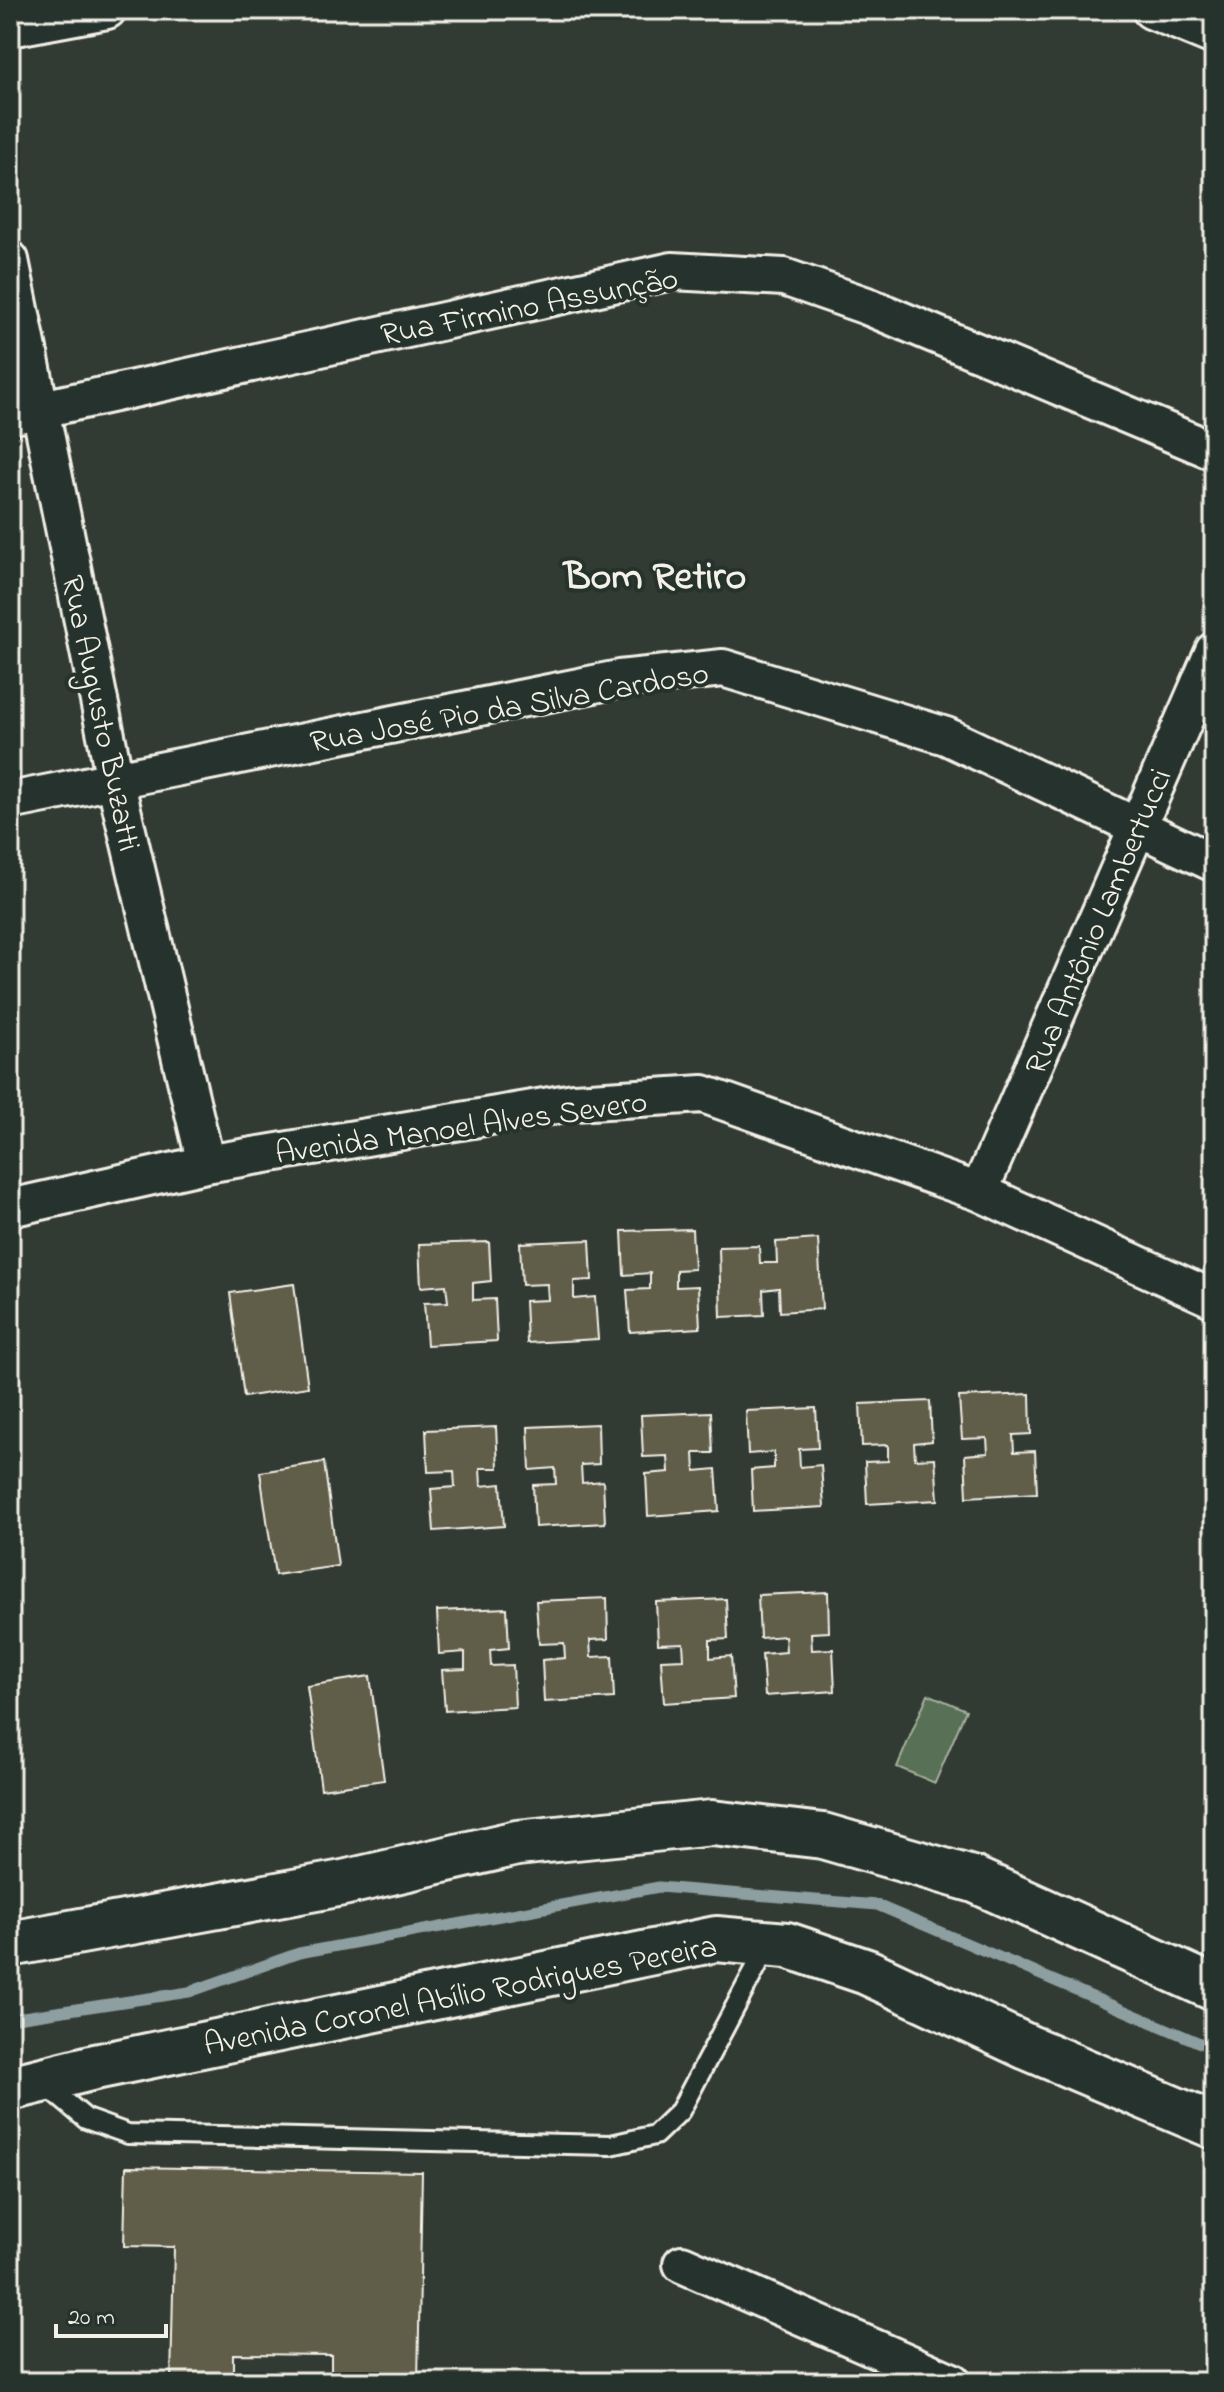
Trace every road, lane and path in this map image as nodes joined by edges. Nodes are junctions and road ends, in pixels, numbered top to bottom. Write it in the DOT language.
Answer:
graph roads {
  1 [pos="107,10"];
  2 [pos="1151,10"];
  3 [pos="10,28"];
  4 [pos="1214,36"];
  5 [pos="10,260"];
  6 [pos="24,414"];
  7 [pos="1214,451"];
  8 [pos="1214,651"];
  9 [pos="115,780"];
  10 [pos="10,801"];
  11 [pos="1138,827"];
  12 [pos="1214,863"];
  13 [pos="206,1164"];
  14 [pos="979,1192"];
  15 [pos="10,1208"];
  16 [pos="1214,1299"];
  17 [pos="769,1943"];
  18 [pos="10,1944"];
  19 [pos="1214,1988"];
  20 [pos="25,2084"];
  21 [pos="1214,2126"];
  22 [pos="682,2264"];
  23 [pos="952,2382"];
  1 -- 3 [label="street"];
  2 -- 4 [label="street"];
  5 -- 6 [label="street, Rua Augusto Buzatti"];
  6 -- 7 [label="street, Rua Firmino Assunção"];
  6 -- 9 [label="street, Rua Augusto Buzatti"];
  8 -- 11 [label="street, Rua Antônio Lambertucci"];
  9 -- 10 [label="street, Rua José Pio da Silva Cardoso"];
  9 -- 11 [label="street, Rua José Pio da Silva Cardoso"];
  9 -- 13 [label="street, Rua Augusto Buzatti"];
  11 -- 12 [label="street, Rua José Pio da Silva Cardoso"];
  11 -- 14 [label="street, Rua Antônio Lambertucci"];
  13 -- 14 [label="street, Avenida Manoel Alves Severo"];
  13 -- 15 [label="street, Avenida Manoel Alves Severo"];
  14 -- 16 [label="street, Avenida Manoel Alves Severo"];
  17 -- 20 [label="street, Avenida Coronel Abílio Rodrigues Pereira"];
  17 -- 20 [label="lane"];
  17 -- 21 [label="street, Avenida Coronel Abílio Rodrigues Pereira"];
  18 -- 19 [label="street"];
  22 -- 23 [label="street"];
}
